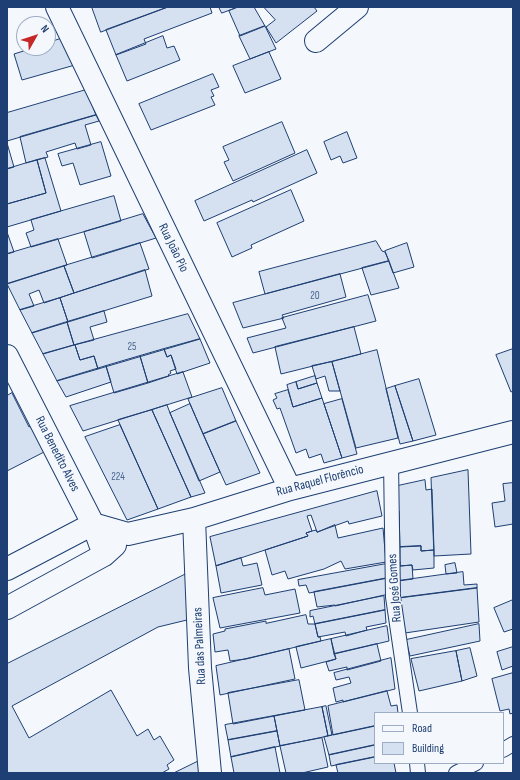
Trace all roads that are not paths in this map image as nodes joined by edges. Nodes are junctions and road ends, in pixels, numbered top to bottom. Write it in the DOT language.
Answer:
graph roads {
  1 [pos="57,7"];
  2 [pos="357,7"];
  3 [pos="316,41"];
  4 [pos="7,356"];
  5 [pos="513,432"];
  6 [pos="391,462"];
  7 [pos="290,489"];
  8 [pos="194,519"];
  9 [pos="93,524"];
  10 [pos="128,534"];
  11 [pos="104,554"];
  12 [pos="10,560"];
  13 [pos="7,608"];
  14 [pos="410,712"];
  15 [pos="513,744"];
  16 [pos="504,749"];
  17 [pos="474,764"];
  18 [pos="210,773"];
  19 [pos="456,773"];
  1 -- 7 [label="street, Rua João Pio"];
  2 -- 3 [label="street"];
  4 -- 9 [label="street, Rua Benedito Alves"];
  5 -- 6 [label="street, Rua Raquel Florêncio"];
  6 -- 7 [label="street, Rua Raquel Florêncio"];
  6 -- 14 [label="lane, Rua José Gomes"];
  7 -- 8 [label="street, Rua Raquel Florêncio"];
  8 -- 10 [label="street, Rua Raquel Florêncio"];
  8 -- 18 [label="street, Rua das Palmeiras"];
  9 -- 10 [label="street, Rua Raquel Florêncio"];
  9 -- 11 [label="street, Rua Benedito Alves"];
  9 -- 12 [label="street"];
  10 -- 11 [label="street, Rua Raquel Florêncio"];
  11 -- 13 [label="street, Rua Raquel Florêncio"];
  15 -- 16 [label="lane"];
  17 -- 19 [label="lane"];
}
